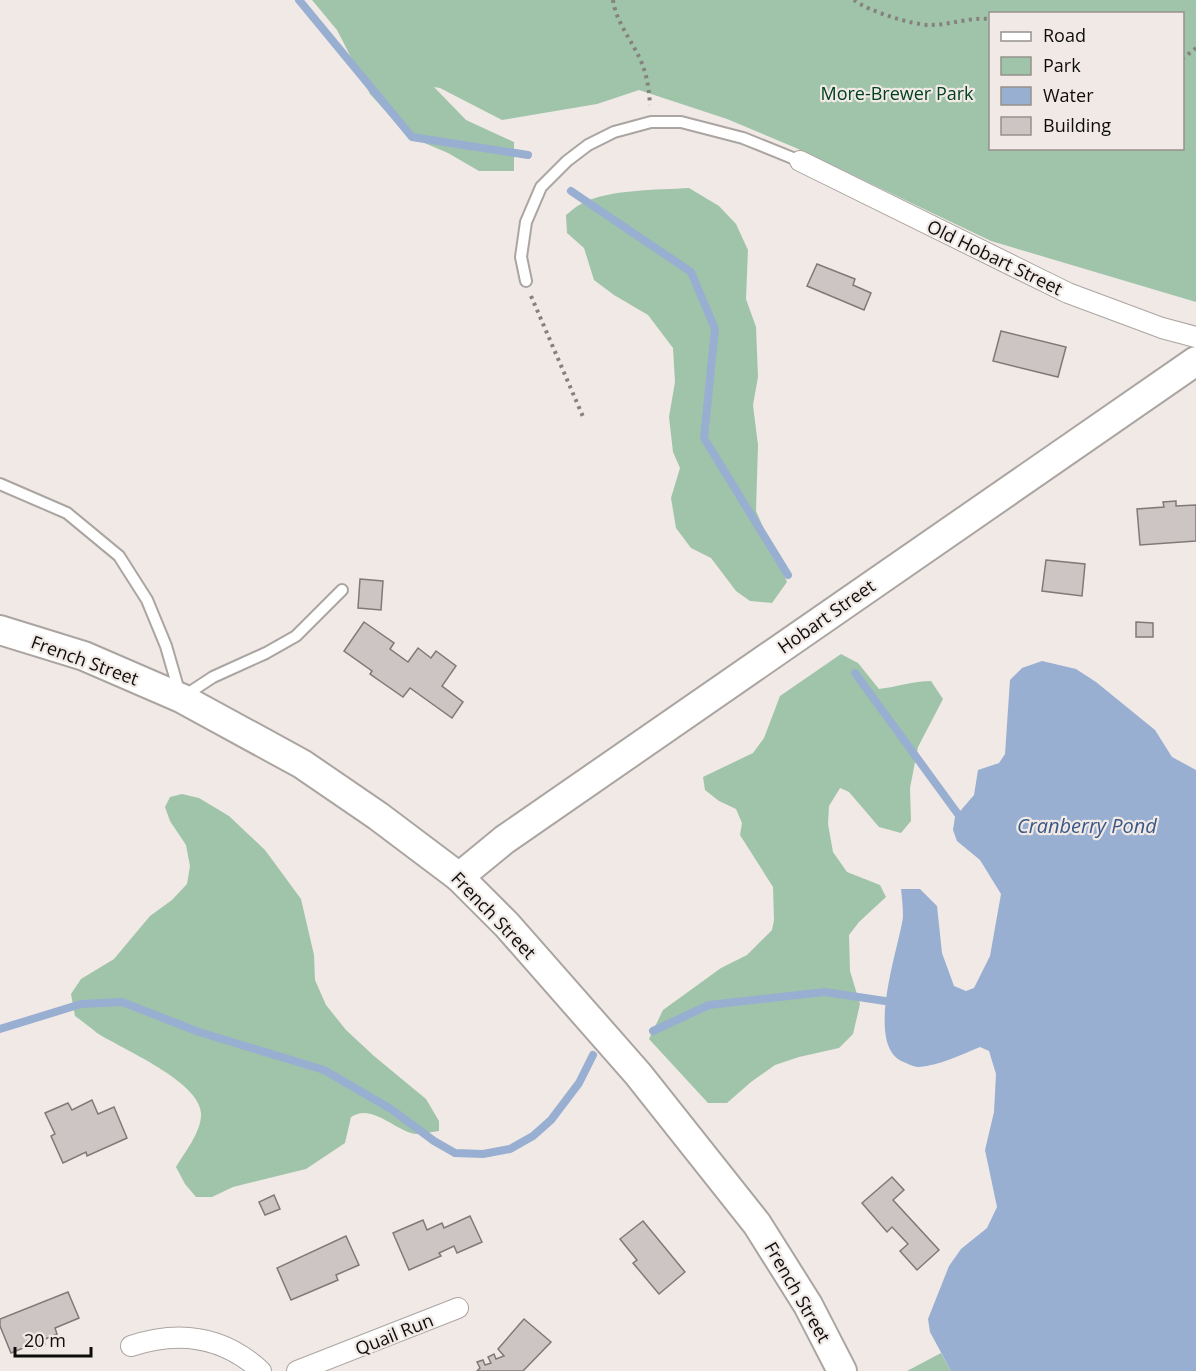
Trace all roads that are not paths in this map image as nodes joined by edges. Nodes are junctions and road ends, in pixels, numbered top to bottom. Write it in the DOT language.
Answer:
graph roads {
  1 [pos="800,161"];
  2 [pos="525,281"];
  3 [pos="1196,337"];
  4 [pos="1196,361"];
  5 [pos="0,484"];
  6 [pos="342,590"];
  7 [pos="0,630"];
  8 [pos="181,698"];
  9 [pos="459,877"];
  10 [pos="458,1308"];
  11 [pos="132,1346"];
  12 [pos="261,1371"];
  13 [pos="297,1371"];
  14 [pos="842,1371"];
  1 -- 2 [label="lane"];
  1 -- 3 [label="street, Old Hobart Street"];
  4 -- 9 [label="street, Hobart Street"];
  5 -- 8 [label="lane"];
  6 -- 8 [label="lane"];
  7 -- 8 [label="street, French Street"];
  8 -- 9 [label="street, French Street"];
  9 -- 14 [label="street, French Street"];
  10 -- 13 [label="street, Quail Run"];
  11 -- 12 [label="street"];
}
